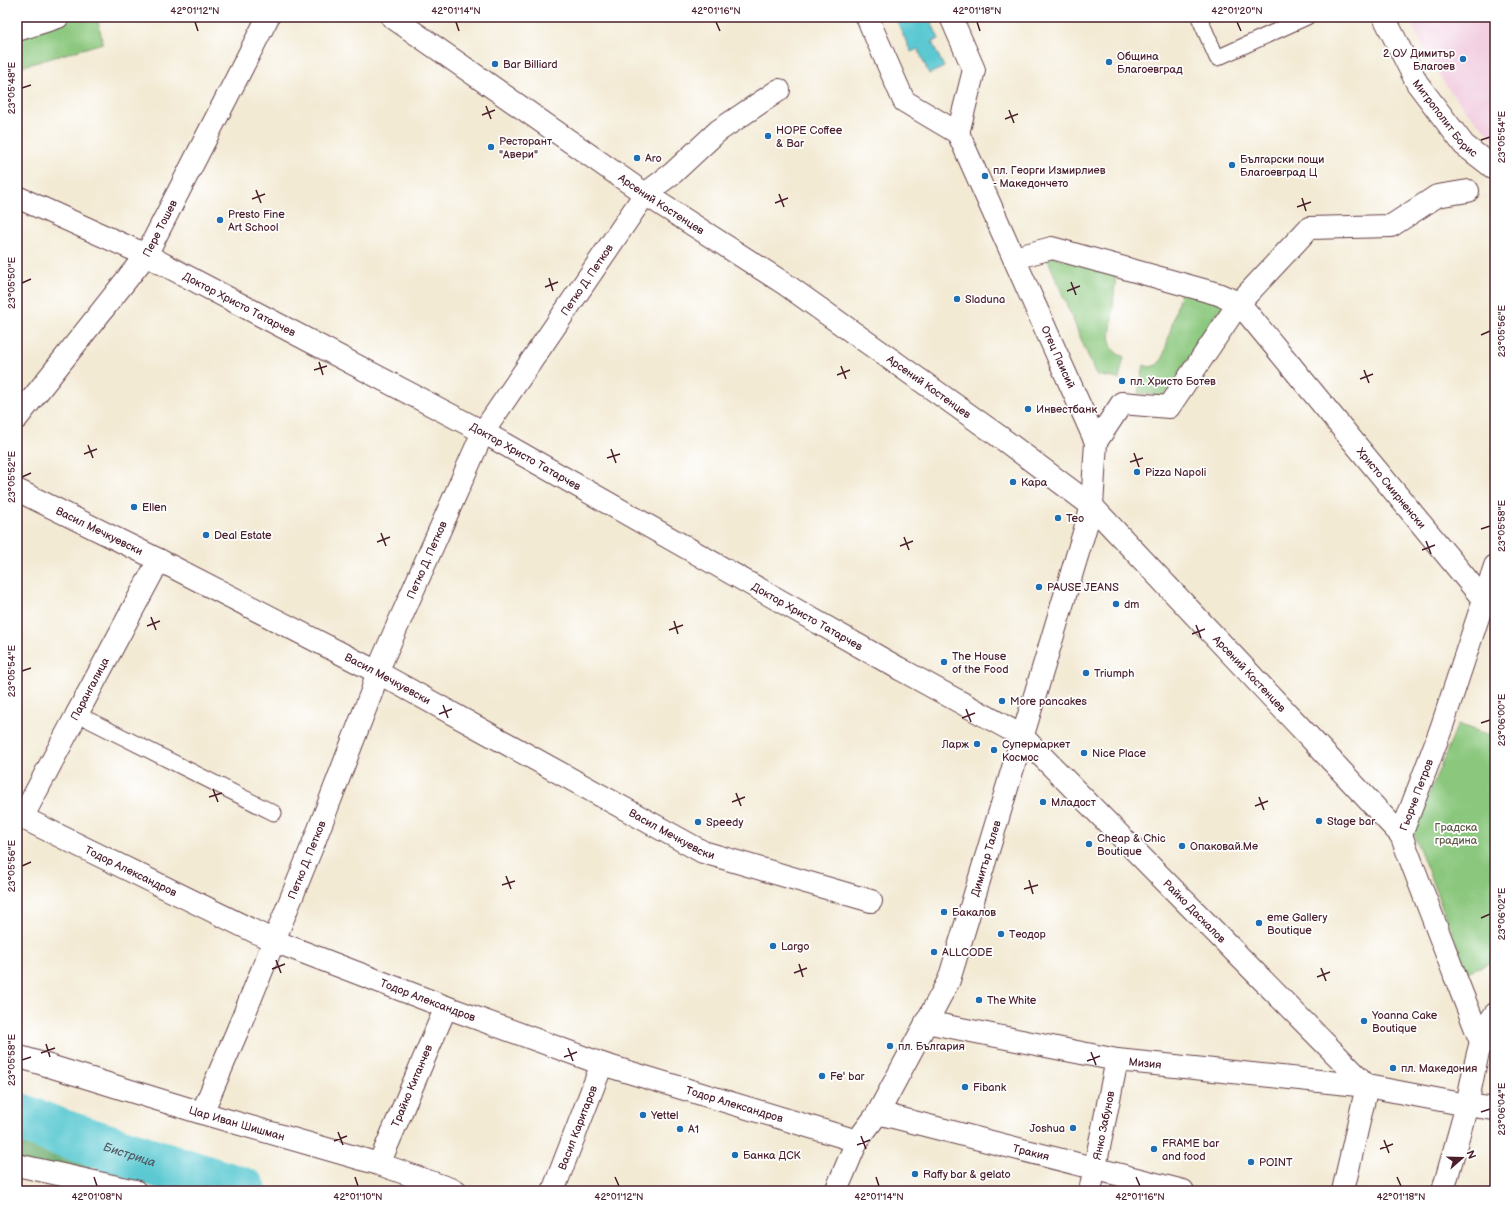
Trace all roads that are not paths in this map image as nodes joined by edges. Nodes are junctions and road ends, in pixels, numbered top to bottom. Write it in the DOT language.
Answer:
graph roads {
  1 [pos="58,17"];
  2 [pos="268,17"];
  3 [pos="392,17"];
  4 [pos="867,17"];
  5 [pos="951,17"];
  6 [pos="1199,17"];
  7 [pos="1307,17"];
  8 [pos="1384,17"];
  9 [pos="17,30"];
  10 [pos="779,90"];
  11 [pos="958,134"];
  12 [pos="1495,169"];
  13 [pos="1468,191"];
  14 [pos="645,194"];
  15 [pos="17,197"];
  16 [pos="146,255"];
  17 [pos="1014,258"];
  18 [pos="1239,303"];
  19 [pos="17,418"];
  20 [pos="483,432"];
  21 [pos="1096,442"];
  22 [pos="17,490"];
  23 [pos="1092,506"];
  24 [pos="159,560"];
  25 [pos="1495,566"];
  26 [pos="1489,602"];
  27 [pos="377,672"];
  28 [pos="77,714"];
  29 [pos="1022,736"];
  30 [pos="274,813"];
  31 [pos="19,817"];
  32 [pos="1401,835"];
  33 [pos="871,901"];
  34 [pos="274,942"];
  35 [pos="446,1007"];
  36 [pos="1495,1014"];
  37 [pos="926,1022"];
  38 [pos="1481,1042"];
  39 [pos="17,1056"];
  40 [pos="1117,1060"];
  41 [pos="602,1064"];
  42 [pos="1368,1086"];
  43 [pos="1467,1104"];
  44 [pos="1495,1109"];
  45 [pos="202,1113"];
  46 [pos="878,1114"];
  47 [pos="857,1141"];
  48 [pos="379,1164"];
  49 [pos="17,1165"];
  50 [pos="1095,1168"];
  51 [pos="135,1191"];
  52 [pos="456,1191"];
  53 [pos="553,1191"];
  54 [pos="838,1191"];
  55 [pos="1090,1191"];
  56 [pos="1183,1191"];
  57 [pos="1343,1191"];
  58 [pos="1443,1191"];
  1 -- 9 [label="street"];
  2 -- 16 [label="street, Пере Тошев"];
  3 -- 14 [label="street, Арсений Костенцев"];
  4 -- 11 [label="street"];
  5 -- 11 [label="street"];
  6 -- 7 [label="lane"];
  8 -- 12 [label="street, Митрополит Борис"];
  10 -- 14 [label="street, Петко Д. Петков"];
  11 -- 17 [label="street, Отец Паисий"];
  13 -- 18 [label="street"];
  14 -- 20 [label="street, Петко Д. Петков"];
  14 -- 23 [label="street, Арсений Костенцев"];
  15 -- 16 [label="street, Доктор Христо Татарчев"];
  16 -- 19 [label="street, Пере Тошев"];
  16 -- 20 [label="street, Доктор Христо Татарчев"];
  17 -- 18 [label="street"];
  17 -- 21 [label="street, Отец Паисий"];
  18 -- 21 [label="street"];
  18 -- 26 [label="street, Христо Смирненски"];
  20 -- 27 [label="street, Петко Д. Петков"];
  20 -- 29 [label="street, Доктор Христо Татарчев"];
  21 -- 23 [label="street, Отец Паисий"];
  22 -- 24 [label="street, Васил Мечкуевски"];
  23 -- 29 [label="street, Димитър Талев"];
  23 -- 32 [label="street, Арсений Костенцев"];
  24 -- 27 [label="street, Васил Мечкуевски"];
  24 -- 28 [label="street, Парангалица"];
  25 -- 26 [label="street, Гьорче Петров"];
  26 -- 32 [label="street, Гьорче Петров"];
  27 -- 33 [label="street, Васил Мечкуевски"];
  27 -- 34 [label="street, Петко Д. Петков"];
  28 -- 30 [label="lane"];
  28 -- 31 [label="street, Парангалица"];
  29 -- 37 [label="street, Димитър Талев"];
  29 -- 42 [label="street, Райко Даскалов"];
  31 -- 34 [label="street, Тодор Александров"];
  32 -- 38 [label="street, Гьорче Петров"];
  34 -- 35 [label="street, Тодор Александров"];
  34 -- 45 [label="street, Петко Д. Петков"];
  35 -- 41 [label="street, Тодор Александров"];
  35 -- 48 [label="street, Трайко Китанчев"];
  36 -- 38 [label="street"];
  37 -- 40 [label="street, Мизия"];
  37 -- 46 [label="street, Димитър Талев"];
  38 -- 43 [label="street"];
  39 -- 45 [label="street, Цар Иван Шишман"];
  40 -- 42 [label="street, Мизия"];
  40 -- 50 [label="street, Янко Забунов"];
  41 -- 47 [label="street, Тодор Александров"];
  41 -- 53 [label="street, Васил Каритаров"];
  42 -- 43 [label="street, Мизия"];
  42 -- 57 [label="street"];
  43 -- 44 [label="street, Мизия"];
  43 -- 58 [label="street"];
  45 -- 48 [label="street, Цар Иван Шишман"];
  46 -- 47 [label="street, Димитър Талев"];
  46 -- 50 [label="street, Тракия"];
  47 -- 54 [label="street, Димитър Талев"];
  48 -- 52 [label="street, Цар Иван Шишман"];
  49 -- 51 [label="street"];
  50 -- 55 [label="street, Янко Забунов"];
  50 -- 56 [label="street, Тракия"];
}
